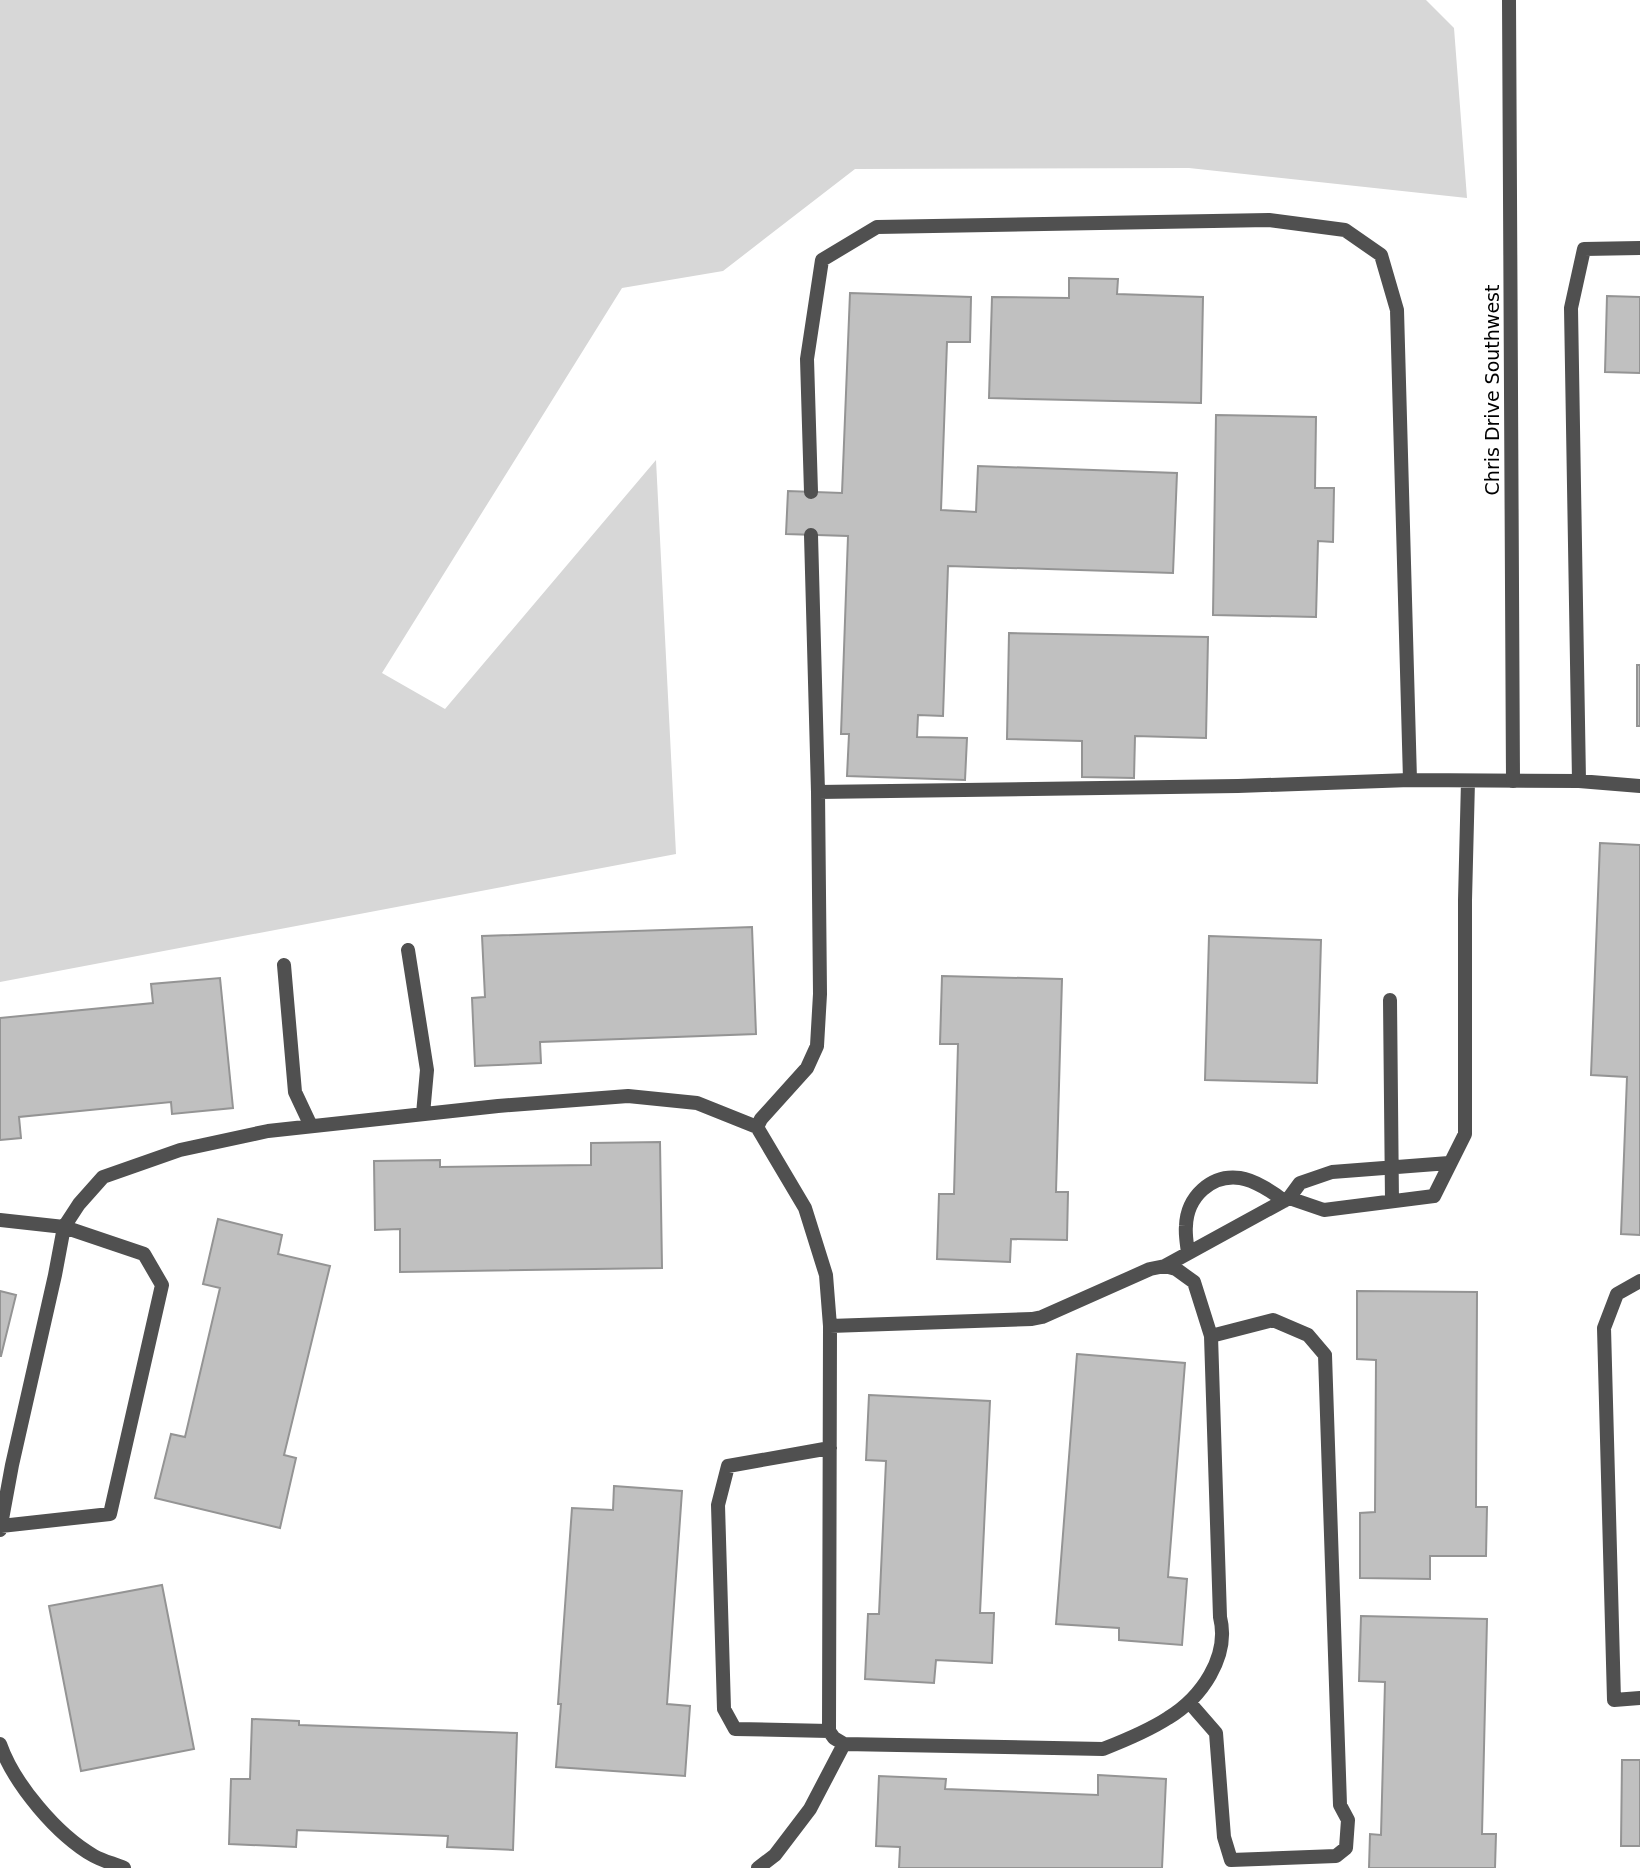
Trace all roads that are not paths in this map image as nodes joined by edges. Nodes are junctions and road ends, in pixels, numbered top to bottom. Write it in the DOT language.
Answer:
graph roads {
  1 [pos="1509,0"];
  2 [pos="1640,248"];
  3 [pos="810,492"];
  4 [pos="811,535"];
  5 [pos="1410,780"];
  6 [pos="1468,781"];
  7 [pos="1513,781"];
  8 [pos="1579,782"];
  9 [pos="1640,786"];
  10 [pos="818,792"];
  11 [pos="408,950"];
  12 [pos="284,965"];
  13 [pos="1390,1000"];
  14 [pos="423,1114"];
  15 [pos="311,1126"];
  16 [pos="757,1127"];
  17 [pos="1449,1163"];
  18 [pos="1391,1167"];
  19 [pos="1286,1199"];
  20 [pos="1392,1201"];
  21 [pos="0,1220"];
  22 [pos="64,1227"];
  23 [pos="1188,1253"];
  24 [pos="1165,1266"];
  25 [pos="1640,1281"];
  26 [pos="830,1325"];
  27 [pos="1211,1336"];
  28 [pos="830,1448"];
  29 [pos="0,1528"];
  30 [pos="1640,1698"];
  31 [pos="1189,1702"];
  32 [pos="829,1731"];
  33 [pos="0,1744"];
  34 [pos="844,1744"];
  35 [pos="124,1868"];
  36 [pos="758,1868"];
  1 -- 7 [label="street, Chris Drive Southwest"];
  2 -- 8 [label="street"];
  3 -- 5 [label="street"];
  4 -- 10 [label="street"];
  5 -- 6 [label="street"];
  5 -- 10 [label="street"];
  6 -- 7 [label="street"];
  6 -- 17 [label="street"];
  7 -- 8 [label="street"];
  8 -- 9 [label="street"];
  10 -- 16 [label="street"];
  11 -- 14 [label="street"];
  12 -- 15 [label="street"];
  13 -- 18 [label="street"];
  14 -- 15 [label="street"];
  14 -- 16 [label="street"];
  15 -- 22 [label="street"];
  16 -- 26 [label="street"];
  17 -- 18 [label="street"];
  17 -- 20 [label="street"];
  18 -- 19 [label="street"];
  18 -- 20 [label="street"];
  19 -- 20 [label="street"];
  19 -- 23 [label="street"];
  19 -- 23 [label="street"];
  21 -- 22 [label="street"];
  22 -- 29 [label="street"];
  22 -- 29 [label="street"];
  23 -- 24 [label="street"];
  24 -- 26 [label="street"];
  24 -- 27 [label="street"];
  25 -- 30 [label="street"];
  26 -- 28 [label="street"];
  27 -- 31 [label="street"];
  27 -- 31 [label="street"];
  28 -- 32 [label="street"];
  28 -- 32 [label="street"];
  31 -- 34 [label="street"];
  32 -- 34 [label="street"];
  33 -- 35 [label="street"];
  34 -- 36 [label="street"];
}
